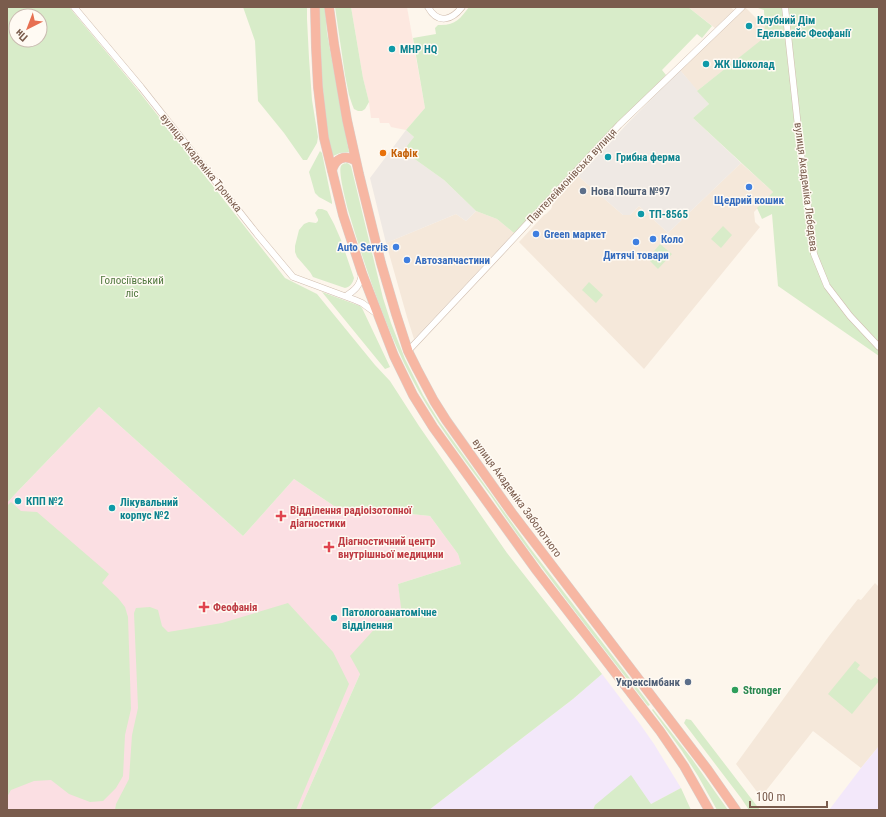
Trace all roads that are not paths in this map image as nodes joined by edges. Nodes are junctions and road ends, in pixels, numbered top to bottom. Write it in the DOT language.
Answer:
graph roads {
  1 [pos="74,7"];
  2 [pos="315,7"];
  3 [pos="329,7"];
  4 [pos="428,7"];
  5 [pos="462,7"];
  6 [pos="785,7"];
  7 [pos="739,8"];
  8 [pos="356,161"];
  9 [pos="332,171"];
  10 [pos="362,272"];
  11 [pos="346,296"];
  12 [pos="378,315"];
  13 [pos="879,347"];
  14 [pos="408,351"];
  15 [pos="709,810"];
  16 [pos="736,810"];
  1 -- 11 [label="street, вулиця Академіка Тронька"];
  2 -- 9 [label="highway"];
  3 -- 8 [label="highway, вулиця Академіка Заболотного"];
  4 -- 5 [label="street"];
  6 -- 13 [label="street, вулиця Академіка Лебедєва"];
  7 -- 14 [label="street, Пантелеймонівська вулиця"];
  8 -- 9 [label="highway"];
  8 -- 14 [label="highway, вулиця Академіка Заболотного"];
  9 -- 10 [label="highway"];
  10 -- 11 [label="street"];
  10 -- 12 [label="highway"];
  11 -- 12 [label="street, вулиця Академіка Тронька"];
  12 -- 15 [label="highway"];
  14 -- 16 [label="highway, вулиця Академіка Заболотного"];
}
